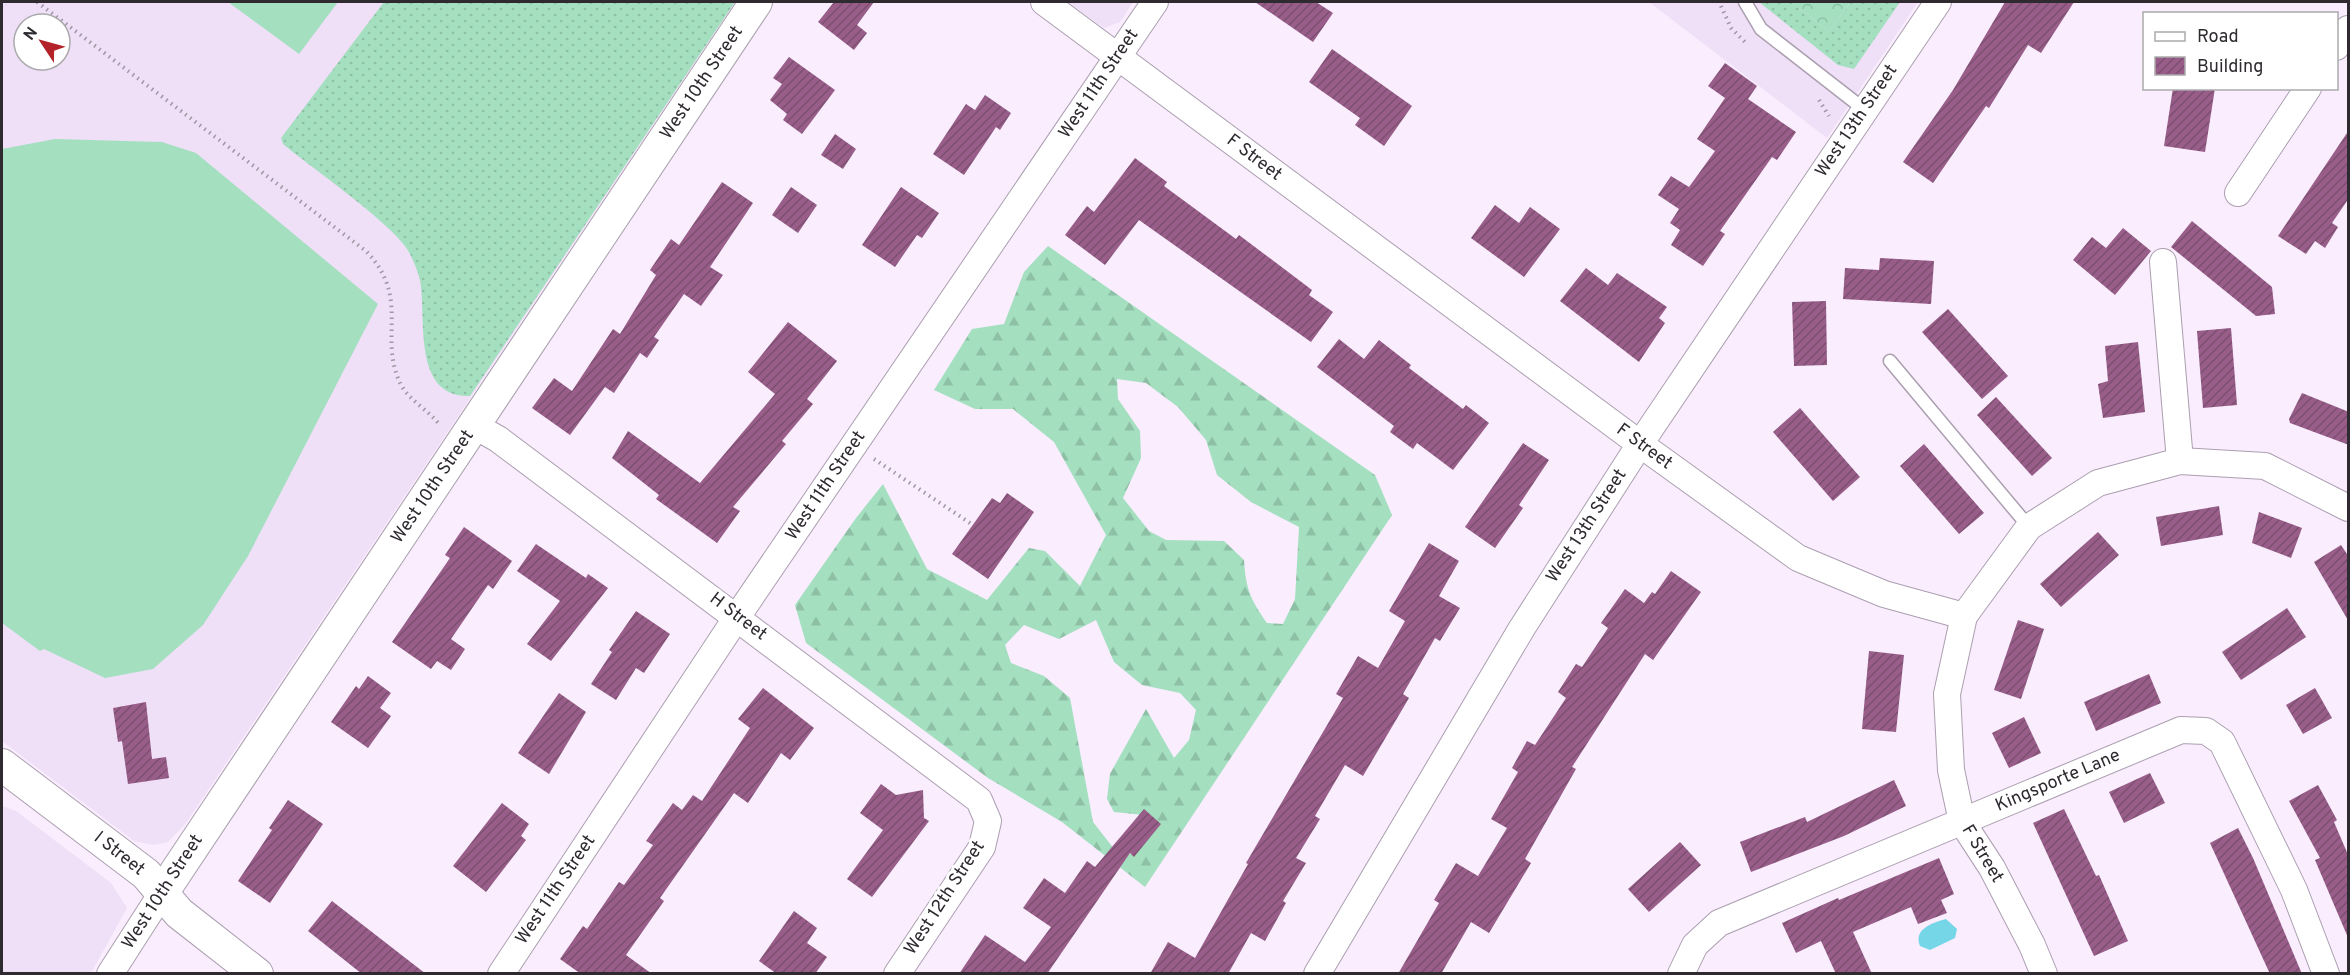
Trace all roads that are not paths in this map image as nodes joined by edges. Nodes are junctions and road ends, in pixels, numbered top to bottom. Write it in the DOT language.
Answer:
graph roads {
  1 [pos="756,2"];
  2 [pos="1044,2"];
  3 [pos="1155,2"];
  4 [pos="1745,2"];
  5 [pos="1938,2"];
  6 [pos="2349,29"];
  7 [pos="2338,46"];
  8 [pos="1117,58"];
  9 [pos="2307,90"];
  10 [pos="1865,110"];
  11 [pos="2238,194"];
  12 [pos="2163,262"];
  13 [pos="1890,362"];
  14 [pos="468,435"];
  15 [pos="1640,444"];
  16 [pos="2180,461"];
  17 [pos="2349,508"];
  18 [pos="2029,527"];
  19 [pos="1964,616"];
  20 [pos="737,617"];
  21 [pos="2,765"];
  22 [pos="988,821"];
  23 [pos="1962,822"];
  24 [pos="162,893"];
  25 [pos="110,974"];
  26 [pos="257,974"];
  27 [pos="501,974"];
  28 [pos="897,974"];
  29 [pos="1317,974"];
  30 [pos="1681,974"];
  31 [pos="2044,974"];
  32 [pos="2326,974"];
  1 -- 14 [label="street, West 10th Street"];
  2 -- 8 [label="street, F Street"];
  3 -- 8 [label="street, West 11th Street"];
  4 -- 10 [label="lane"];
  5 -- 10 [label="street, West 13th Street"];
  6 -- 7 [label="street"];
  8 -- 15 [label="street, F Street"];
  8 -- 20 [label="street, West 11th Street"];
  9 -- 11 [label="street"];
  10 -- 15 [label="street, West 13th Street"];
  12 -- 16 [label="street"];
  13 -- 18 [label="lane"];
  14 -- 20 [label="street, H Street"];
  14 -- 24 [label="street, West 10th Street"];
  15 -- 19 [label="street, F Street"];
  15 -- 29 [label="street, West 13th Street"];
  16 -- 17 [label="street"];
  16 -- 18 [label="street"];
  18 -- 19 [label="street"];
  19 -- 23 [label="street, F Street"];
  20 -- 22 [label="street, H Street"];
  20 -- 27 [label="street, West 11th Street"];
  21 -- 24 [label="street, I Street"];
  22 -- 28 [label="street, West 12th Street"];
  23 -- 30 [label="street, Kingsporte Lane"];
  23 -- 31 [label="street, F Street"];
  23 -- 32 [label="street, Kingsporte Lane"];
  24 -- 25 [label="street, West 10th Street"];
  24 -- 26 [label="street, I Street"];
}
